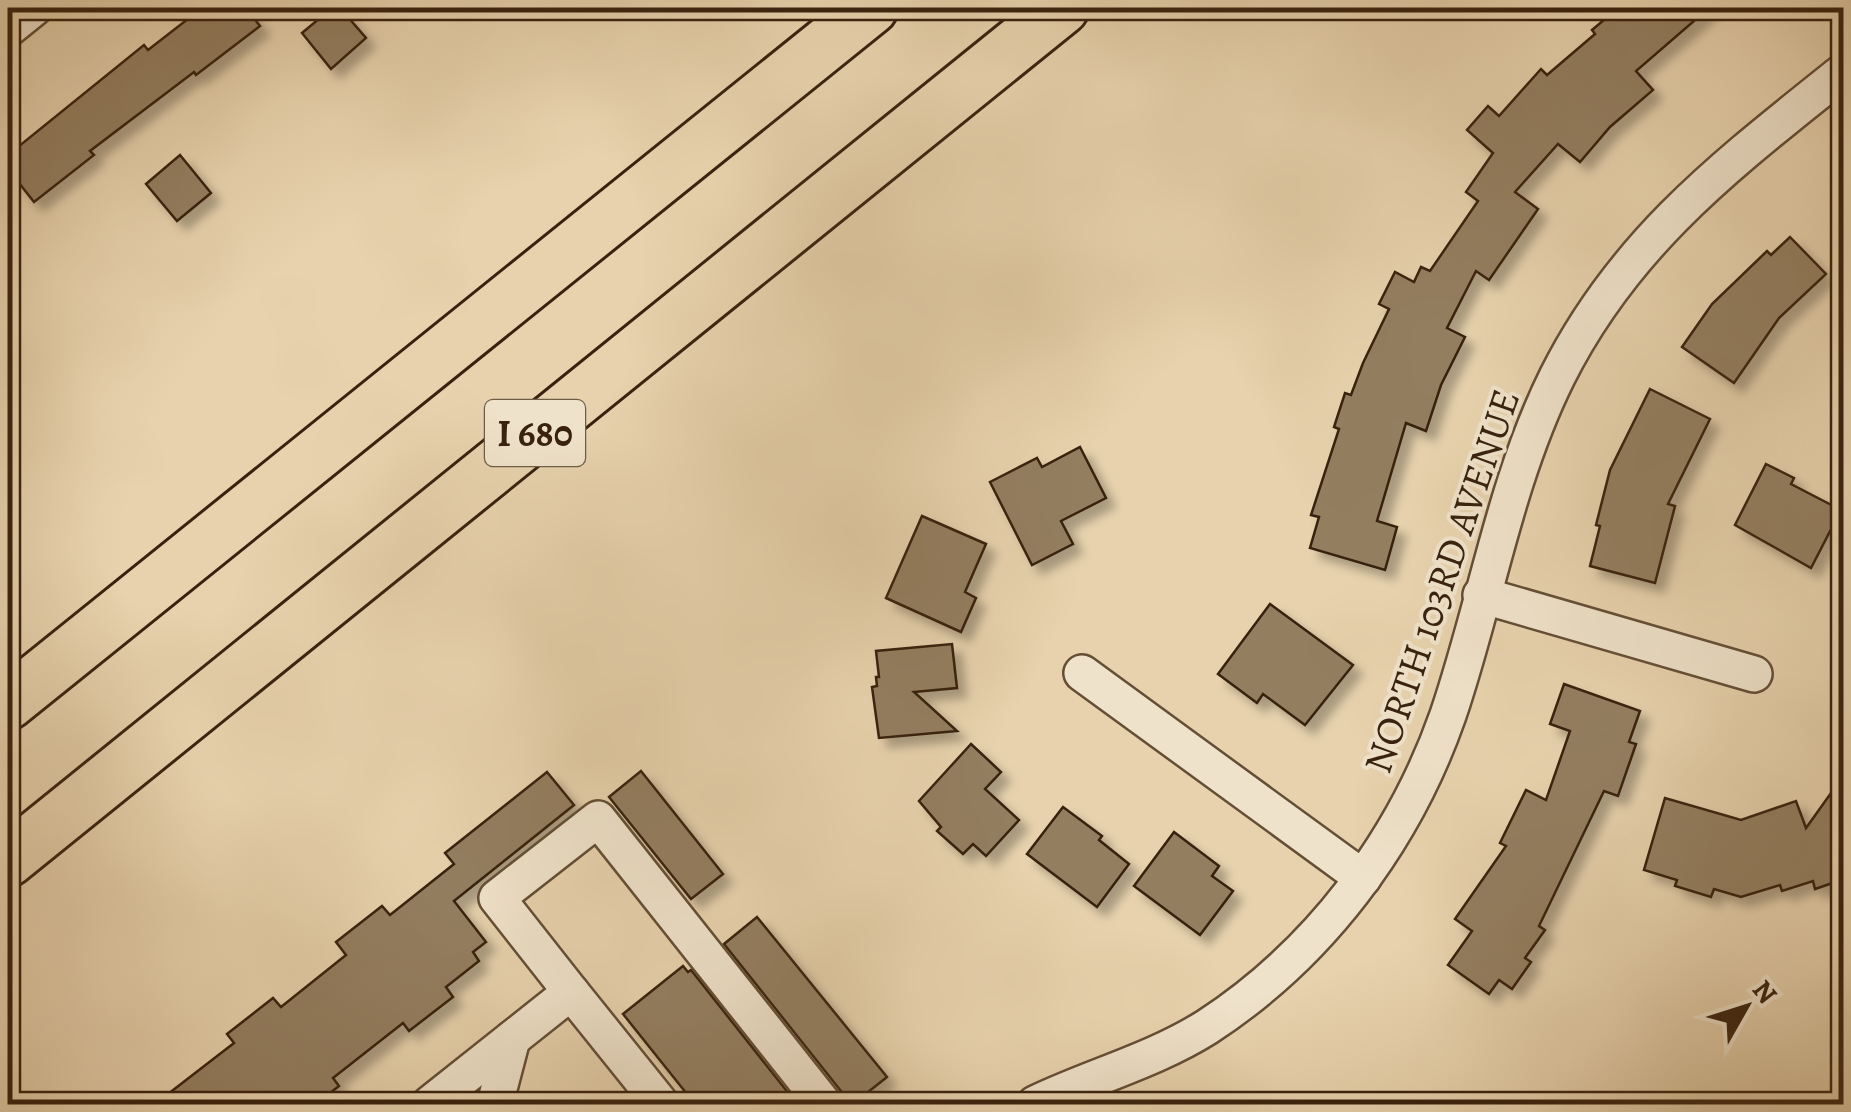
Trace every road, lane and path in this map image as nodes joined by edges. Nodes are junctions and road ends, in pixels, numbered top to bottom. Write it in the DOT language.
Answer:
graph roads {
  1 [pos="34,8"];
  2 [pos="870,8"];
  3 [pos="1062,8"];
  4 [pos="8,29"];
  5 [pos="1844,71"];
  6 [pos="1481,595"];
  7 [pos="1082,674"];
  8 [pos="1754,674"];
  9 [pos="8,703"];
  10 [pos="8,860"];
  11 [pos="1362,878"];
  12 [pos="571,992"];
  13 [pos="512,1039"];
  14 [pos="430,1104"];
  15 [pos="495,1104"];
  16 [pos="661,1104"];
  17 [pos="824,1104"];
  18 [pos="1034,1104"];
  1 -- 4 [label="street"];
  2 -- 9 [label="highway"];
  3 -- 10 [label="highway, I 680"];
  5 -- 6 [label="street, NORTH 103RD AVENUE"];
  6 -- 8 [label="street"];
  6 -- 11 [label="street, NORTH 103RD AVENUE"];
  7 -- 11 [label="street"];
  11 -- 18 [label="street, NORTH 103RD AVENUE"];
  12 -- 13 [label="street"];
  12 -- 16 [label="street"];
  12 -- 17 [label="street"];
  13 -- 14 [label="street"];
  13 -- 15 [label="street"];
}
